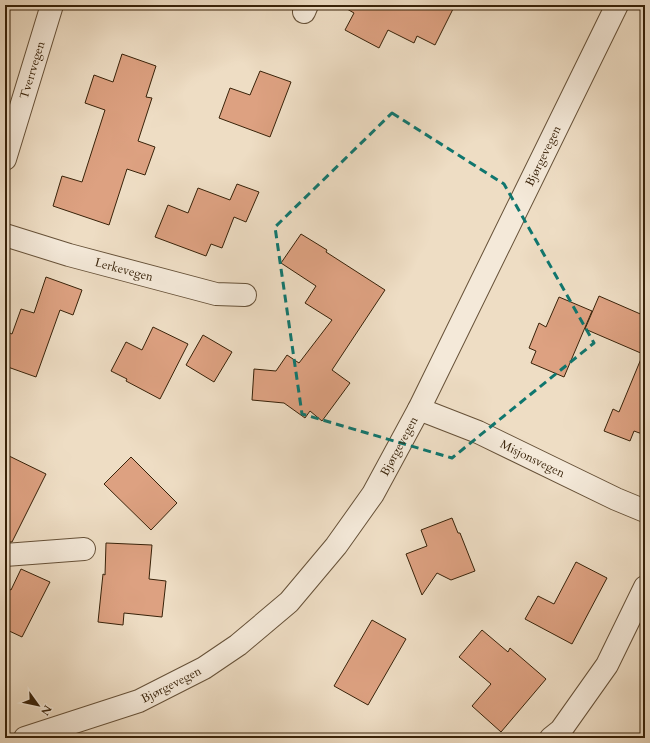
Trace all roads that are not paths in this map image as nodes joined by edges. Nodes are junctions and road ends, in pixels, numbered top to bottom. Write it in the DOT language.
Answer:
graph roads {
  1 [pos="52,5"];
  2 [pos="617,5"];
  3 [pos="5,159"];
  4 [pos="5,235"];
  5 [pos="245,295"];
  6 [pos="419,408"];
  7 [pos="645,511"];
  8 [pos="84,548"];
  9 [pos="5,555"];
  10 [pos="645,587"];
  11 [pos="25,738"];
  12 [pos="551,738"];
  1 -- 3 [label="street, Tverrvegen"];
  2 -- 6 [label="street, Bjørgevegen"];
  4 -- 5 [label="street, Lerkevegen"];
  6 -- 7 [label="street, Misjonsvegen"];
  6 -- 11 [label="street, Bjørgevegen"];
  8 -- 9 [label="street"];
  10 -- 12 [label="street"];
}
